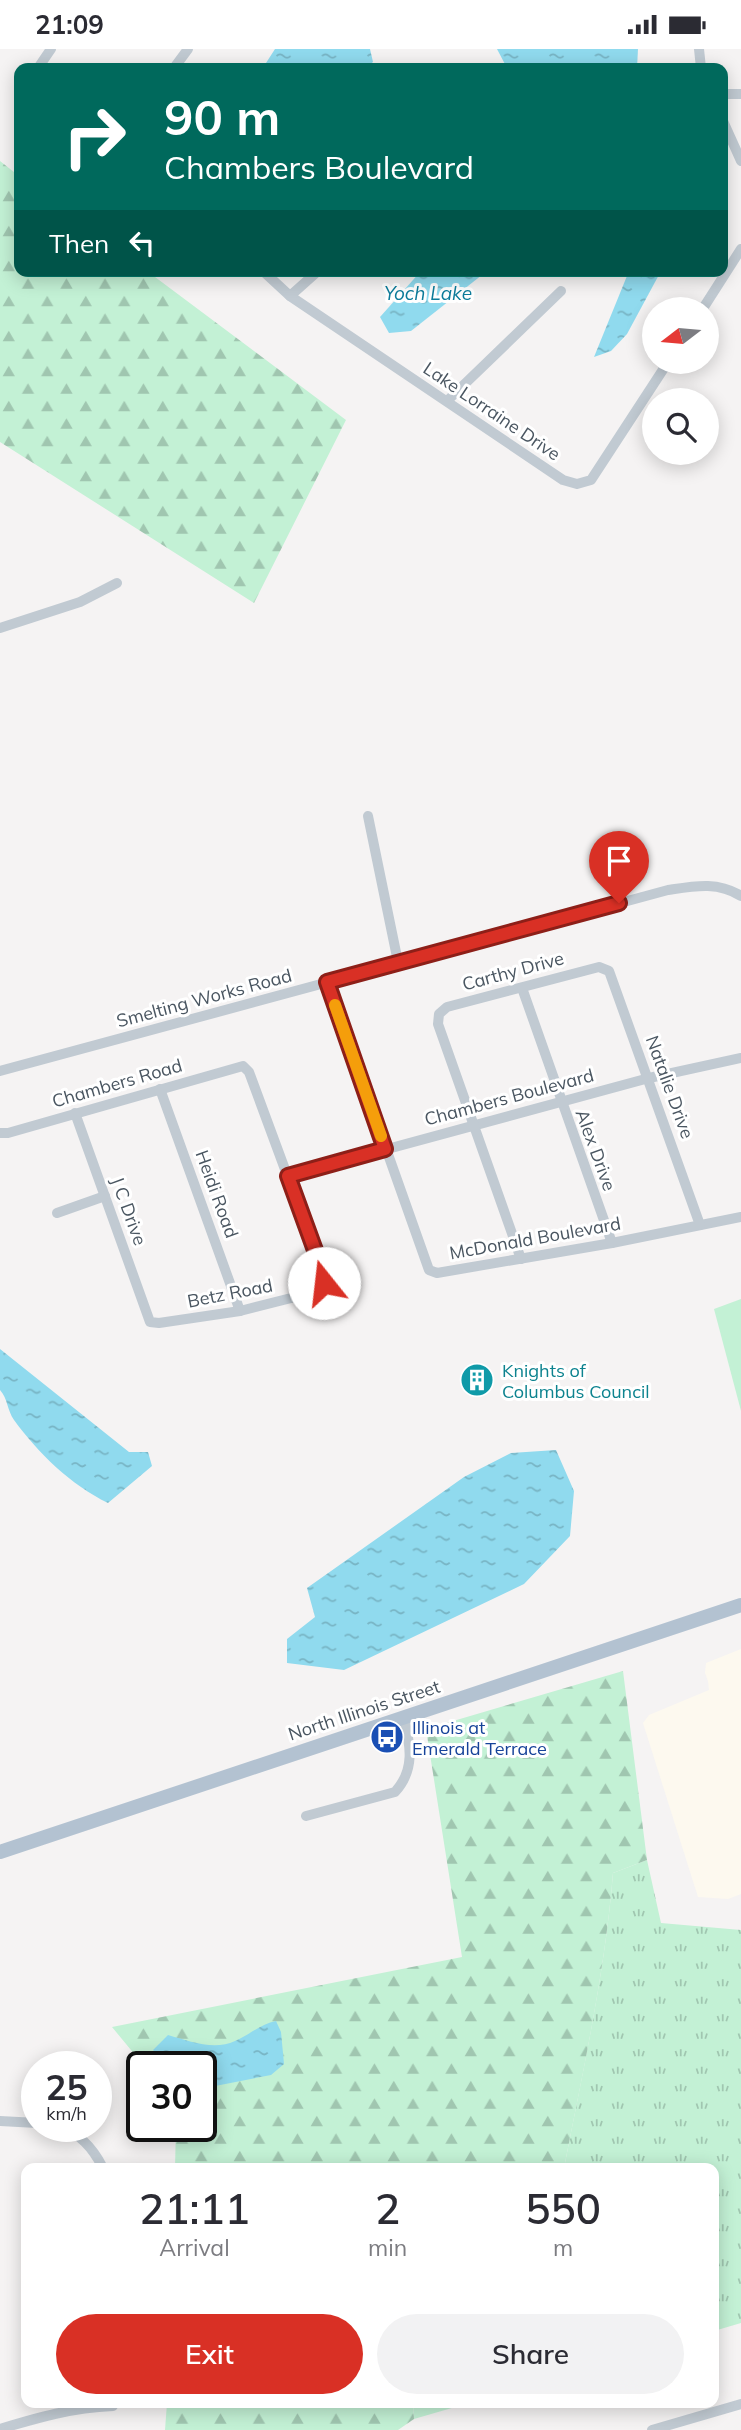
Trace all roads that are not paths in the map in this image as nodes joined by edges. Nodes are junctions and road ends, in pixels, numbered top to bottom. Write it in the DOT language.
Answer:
graph roads {
  1 [pos="728,132"];
  2 [pos="741,161"];
  3 [pos="741,249"];
  4 [pos="728,269"];
  5 [pos="269,277"];
  6 [pos="311,277"];
  7 [pos="723,277"];
  8 [pos="561,291"];
  9 [pos="290,296"];
  10 [pos="710,297"];
  11 [pos="660,375"];
  12 [pos="447,401"];
  13 [pos="117,583"];
  14 [pos="0,628"];
  15 [pos="368,816"];
  16 [pos="741,897"];
  17 [pos="398,962"];
  18 [pos="599,967"];
  19 [pos="327,982"];
  20 [pos="522,988"];
  21 [pos="741,1058"];
  22 [pos="0,1071"];
  23 [pos="649,1078"];
  24 [pos="160,1089"];
  25 [pos="561,1101"];
  26 [pos="75,1113"];
  27 [pos="474,1124"];
  28 [pos="0,1133"];
  29 [pos="385,1149"];
  30 [pos="288,1176"];
  31 [pos="105,1196"];
  32 [pos="57,1213"];
  33 [pos="741,1217"];
  34 [pos="700,1225"];
  35 [pos="612,1243"];
  36 [pos="522,1258"];
  37 [pos="240,1311"];
  38 [pos="150,1322"];
  39 [pos="741,1605"];
  40 [pos="404,1717"];
  41 [pos="306,1816"];
  42 [pos="0,1852"];
  43 [pos="0,2121"];
  44 [pos="21,2122"];
  45 [pos="85,2142"];
  46 [pos="100,2163"];
  47 [pos="741,2404"];
  48 [pos="77,2408"];
  49 [pos="0,2429"];
  50 [pos="652,2430"];
  1 -- 2 [label="street"];
  3 -- 4 [label="street"];
  5 -- 9 [label="street, Lake Lorraine Drive"];
  6 -- 9 [label="street"];
  7 -- 10 [label="street"];
  8 -- 12 [label="street"];
  9 -- 12 [label="street, Lake Lorraine Drive"];
  11 -- 12 [label="street, Lake Lorraine Drive"];
  13 -- 14 [label="street"];
  15 -- 17 [label="street"];
  16 -- 17 [label="street, Smelting Works Road"];
  17 -- 19 [label="street, Smelting Works Road"];
  18 -- 20 [label="street, Carthy Drive"];
  18 -- 23 [label="street, Natalie Drive"];
  19 -- 22 [label="street, Smelting Works Road"];
  19 -- 29 [label="street, McDonald Boulevard"];
  20 -- 25 [label="street, Alex Drive"];
  20 -- 27 [label="street, Carthy Drive"];
  21 -- 23 [label="street, Chambers Boulevard"];
  23 -- 25 [label="street, Chambers Boulevard"];
  23 -- 34 [label="street, Natalie Drive"];
  24 -- 26 [label="street, Chambers Road"];
  24 -- 30 [label="street, Chambers Road"];
  24 -- 37 [label="street, Heidi Road"];
  25 -- 27 [label="street, Chambers Boulevard"];
  25 -- 35 [label="street, Alex Drive"];
  26 -- 28 [label="street, Chambers Road"];
  26 -- 31 [label="street, J C Drive"];
  27 -- 29 [label="street, Chambers Boulevard"];
  27 -- 36 [label="street"];
  29 -- 30 [label="street, Chambers Boulevard"];
  29 -- 36 [label="street, McDonald Boulevard"];
  30 -- 37 [label="street, Betz Road"];
  31 -- 32 [label="street"];
  31 -- 38 [label="street, J C Drive"];
  33 -- 34 [label="street, McDonald Boulevard"];
  34 -- 35 [label="street, McDonald Boulevard"];
  35 -- 36 [label="street, McDonald Boulevard"];
  37 -- 38 [label="street, Betz Road"];
  39 -- 40 [label="main road, North Illinois Street"];
  40 -- 41 [label="street"];
  40 -- 42 [label="main road, North Illinois Street"];
  43 -- 44 [label="street"];
  45 -- 46 [label="street"];
  47 -- 50 [label="street"];
  48 -- 49 [label="street"];
}
